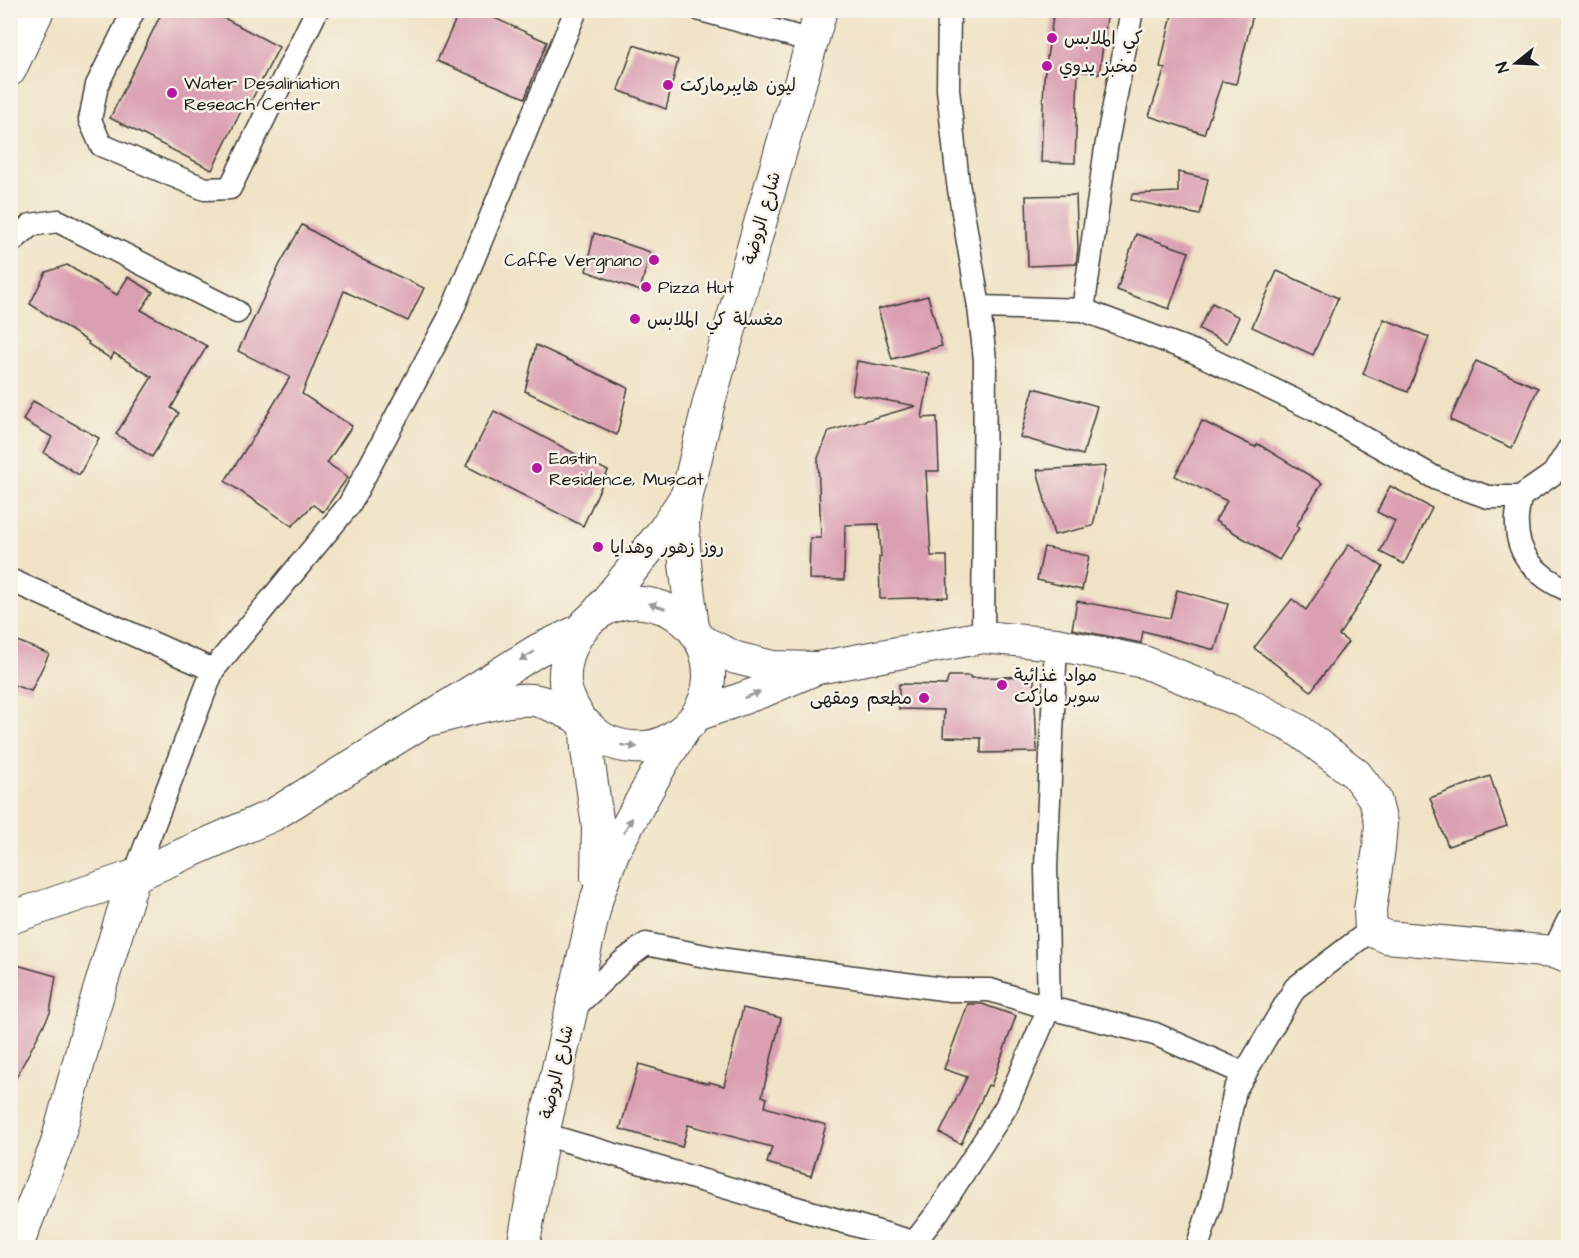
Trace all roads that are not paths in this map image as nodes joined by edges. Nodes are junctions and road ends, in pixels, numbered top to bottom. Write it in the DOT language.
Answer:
graph roads {
  1 [pos="38,10"];
  2 [pos="134,10"];
  3 [pos="317,10"];
  4 [pos="576,10"];
  5 [pos="700,10"];
  6 [pos="821,10"];
  7 [pos="949,10"];
  8 [pos="1132,10"];
  9 [pos="812,41"];
  10 [pos="10,70"];
  11 [pos="10,243"];
  12 [pos="979,307"];
  13 [pos="1083,310"];
  14 [pos="237,312"];
  15 [pos="1569,450"];
  16 [pos="687,495"];
  17 [pos="1520,497"];
  18 [pos="10,580"];
  19 [pos="1569,590"];
  20 [pos="587,623"];
  21 [pos="697,634"];
  22 [pos="983,637"];
  23 [pos="1056,645"];
  24 [pos="817,668"];
  25 [pos="213,670"];
  26 [pos="424,721"];
  27 [pos="583,722"];
  28 [pos="690,723"];
  29 [pos="134,876"];
  30 [pos="597,898"];
  31 [pos="10,918"];
  32 [pos="1569,921"];
  33 [pos="1371,930"];
  34 [pos="1561,954"];
  35 [pos="1049,1008"];
  36 [pos="571,1011"];
  37 [pos="1245,1074"];
  38 [pos="543,1134"];
  39 [pos="911,1245"];
  40 [pos="16,1248"];
  41 [pos="523,1248"];
  42 [pos="1197,1248"];
  1 -- 10 [label="street"];
  2 -- 3 [label="street"];
  4 -- 25 [label="street"];
  5 -- 9 [label="street"];
  6 -- 9 [label="street, شارع الروضة"];
  7 -- 12 [label="street"];
  8 -- 13 [label="street"];
  9 -- 16 [label="street, شارع الروضة"];
  11 -- 14 [label="street"];
  12 -- 13 [label="street"];
  12 -- 22 [label="street"];
  13 -- 17 [label="street"];
  15 -- 17 [label="street"];
  16 -- 20 [label="street, شارع الروضة"];
  16 -- 21 [label="street, شارع الروضة"];
  17 -- 19 [label="street"];
  18 -- 25 [label="street"];
  21 -- 20 [label="street, one-way"];
  20 -- 26 [label="street, one-way"];
  20 -- 27 [label="street"];
  21 -- 24 [label="street"];
  21 -- 28 [label="street"];
  22 -- 23 [label="street"];
  22 -- 24 [label="street"];
  23 -- 33 [label="street"];
  23 -- 35 [label="street"];
  28 -- 24 [label="street, one-way"];
  25 -- 29 [label="street"];
  26 -- 27 [label="street"];
  26 -- 29 [label="street"];
  27 -- 28 [label="street, one-way"];
  27 -- 30 [label="street, شارع الروضة"];
  30 -- 28 [label="street, شارع الروضة, one-way"];
  29 -- 31 [label="street"];
  29 -- 40 [label="street"];
  30 -- 36 [label="street, شارع الروضة"];
  32 -- 34 [label="street"];
  33 -- 34 [label="street"];
  33 -- 37 [label="street"];
  35 -- 36 [label="street"];
  35 -- 37 [label="street"];
  35 -- 39 [label="street"];
  36 -- 38 [label="street, شارع الروضة"];
  37 -- 42 [label="street"];
  38 -- 39 [label="street"];
  38 -- 41 [label="street, شارع الروضة"];
}
